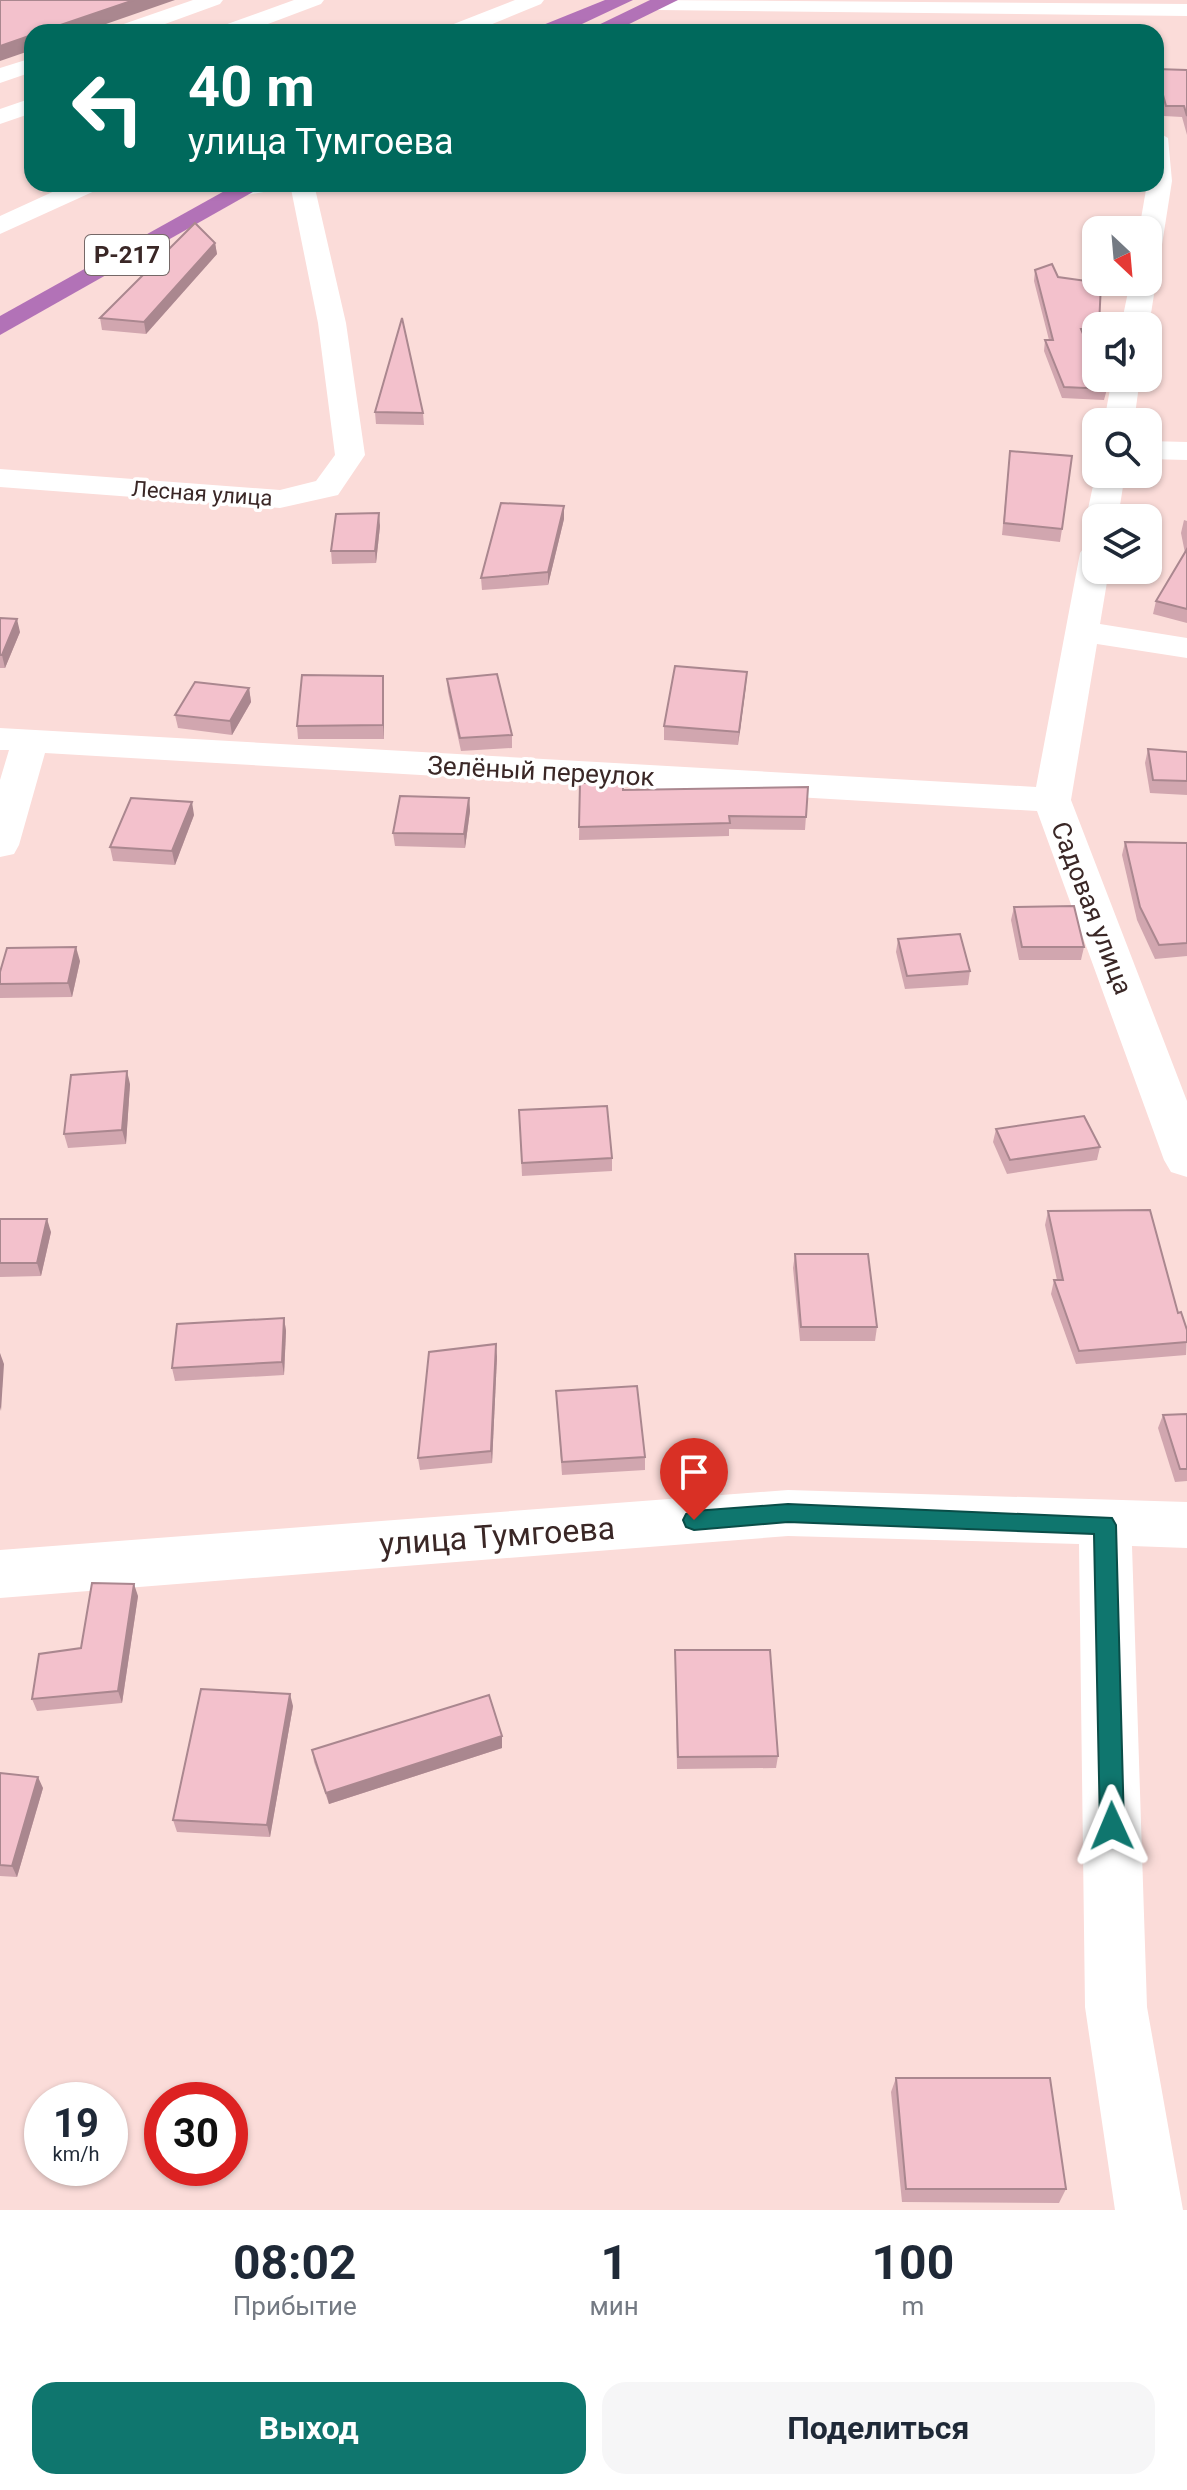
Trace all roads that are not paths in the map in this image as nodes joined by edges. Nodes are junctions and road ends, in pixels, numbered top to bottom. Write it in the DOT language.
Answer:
graph roads {
  1 [pos="213,0"];
  2 [pos="314,0"];
  3 [pos="615,1"];
  4 [pos="516,2"];
  5 [pos="663,2"];
  6 [pos="1187,10"];
  7 [pos="252,23"];
  8 [pos="146,24"];
  9 [pos="255,24"];
  10 [pos="471,24"];
  11 [pos="564,24"];
  12 [pos="613,24"];
  13 [pos="24,68"];
  14 [pos="0,76"];
  15 [pos="24,108"];
  16 [pos="0,117"];
  17 [pos="72,192"];
  18 [pos="199,192"];
  19 [pos="245,192"];
  20 [pos="304,192"];
  21 [pos="1158,192"];
  22 [pos="1154,216"];
  23 [pos="2,223"];
  24 [pos="0,300"];
  25 [pos="0,327"];
  26 [pos="1162,450"];
  27 [pos="1187,451"];
  28 [pos="0,478"];
  29 [pos="1091,584"];
  30 [pos="1083,631"];
  31 [pos="1187,648"];
  32 [pos="15,740"];
  33 [pos="1052,800"];
  34 [pos="0,845"];
  35 [pos="1187,1160"];
  36 [pos="1105,1525"];
  37 [pos="1187,1525"];
  38 [pos="0,1574"];
  39 [pos="1149,2210"];
  1 -- 8 [label="street"];
  2 -- 7 [label="street"];
  3 -- 11 [label="highway"];
  4 -- 10 [label="street"];
  5 -- 6 [label="street"];
  5 -- 12 [label="highway"];
  7 -- 9 [label="street"];
  13 -- 14 [label="street"];
  15 -- 16 [label="street"];
  17 -- 23 [label="street"];
  18 -- 24 [label="highway, Р-217"];
  19 -- 25 [label="highway, Р-217"];
  20 -- 28 [label="street, Лесная улица"];
  21 -- 22 [label="street"];
  26 -- 27 [label="street"];
  29 -- 30 [label="street, Садовая улица"];
  30 -- 31 [label="street"];
  30 -- 33 [label="street, Садовая улица"];
  32 -- 33 [label="street, Зелёный переулок"];
  32 -- 34 [label="street, Зелёный переулок"];
  33 -- 35 [label="street, Садовая улица"];
  36 -- 37 [label="street, улица Тумгоева"];
  36 -- 38 [label="street, улица Тумгоева"];
  36 -- 39 [label="street"];
}
